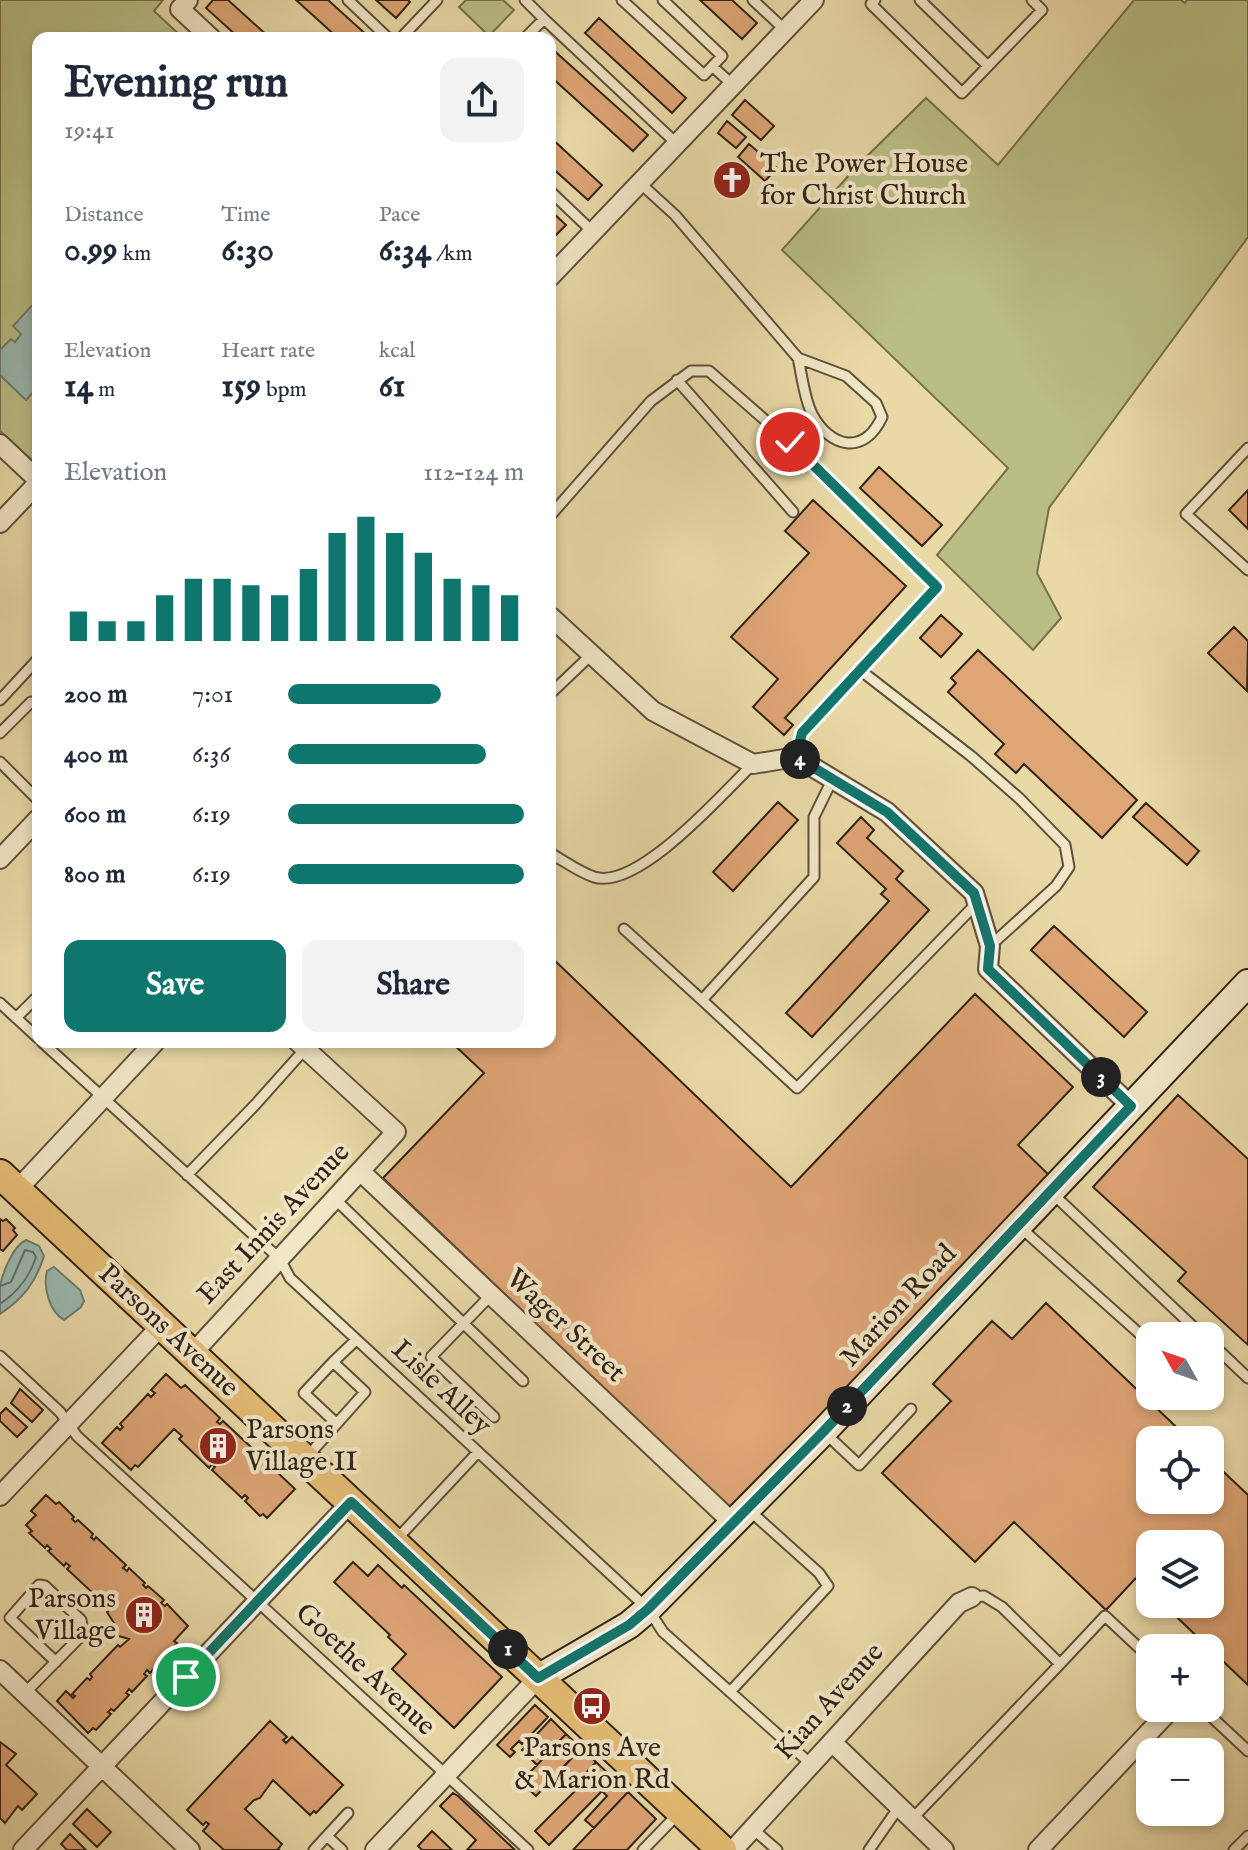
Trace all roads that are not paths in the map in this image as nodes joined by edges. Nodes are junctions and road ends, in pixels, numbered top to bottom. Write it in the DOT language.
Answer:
graph roads {
  1 [pos="348,0"];
  2 [pos="437,0"];
  3 [pos="525,0"];
  4 [pos="622,0"];
  5 [pos="663,0"];
  6 [pos="753,0"];
  7 [pos="814,0"];
  8 [pos="875,0"];
  9 [pos="920,0"];
  10 [pos="1032,0"];
  11 [pos="184,4"];
  12 [pos="544,19"];
  13 [pos="785,30"];
  14 [pos="206,32"];
  15 [pos="382,32"];
  16 [pos="407,32"];
  17 [pos="531,32"];
  18 [pos="988,66"];
  19 [pos="713,67"];
  20 [pos="733,85"];
  21 [pos="677,144"];
  22 [pos="641,184"];
  23 [pos="556,197"];
  24 [pos="593,232"];
  25 [pos="556,271"];
  26 [pos="798,358"];
  27 [pos="677,380"];
  28 [pos="0,444"];
  29 [pos="1248,448"];
  30 [pos="32,476"];
  31 [pos="32,488"];
  32 [pos="556,509"];
  33 [pos="793,512"];
  34 [pos="0,523"];
  35 [pos="1248,570"];
  36 [pos="556,621"];
  37 [pos="592,654"];
  38 [pos="32,665"];
  39 [pos="860,670"];
  40 [pos="556,688"];
  41 [pos="0,700"];
  42 [pos="32,702"];
  43 [pos="0,733"];
  44 [pos="796,757"];
  45 [pos="0,762"];
  46 [pos="753,764"];
  47 [pos="833,778"];
  48 [pos="32,794"];
  49 [pos="32,825"];
  50 [pos="556,856"];
  51 [pos="0,859"];
  52 [pos="976,904"];
  53 [pos="624,929"];
  54 [pos="990,946"];
  55 [pos="1248,983"];
  56 [pos="702,1000"];
  57 [pos="32,1002"];
  58 [pos="0,1003"];
  59 [pos="16,1018"];
  60 [pos="32,1033"];
  61 [pos="49,1048"];
  62 [pos="149,1048"];
  63 [pos="299,1048"];
  64 [pos="304,1048"];
  65 [pos="103,1098"];
  66 [pos="1131,1106"];
  67 [pos="360,1171"];
  68 [pos="187,1175"];
  69 [pos="8,1182"];
  70 [pos="1051,1192"];
  71 [pos="335,1199"];
  72 [pos="1019,1225"];
  73 [pos="280,1259"];
  74 [pos="491,1295"];
  75 [pos="1188,1322"];
  76 [pos="464,1323"];
  77 [pos="162,1325"];
  78 [pos="1136,1330"];
  79 [pos="356,1340"];
  80 [pos="192,1354"];
  81 [pos="1224,1355"];
  82 [pos="0,1356"];
  83 [pos="333,1362"];
  84 [pos="1248,1378"];
  85 [pos="523,1381"];
  86 [pos="911,1409"];
  87 [pos="494,1417"];
  88 [pos="336,1423"];
  89 [pos="69,1424"];
  90 [pos="823,1432"];
  91 [pos="478,1452"];
  92 [pos="305,1459"];
  93 [pos="0,1496"];
  94 [pos="351,1502"];
  95 [pos="740,1515"];
  96 [pos="394,1542"];
  97 [pos="972,1597"];
  98 [pos="257,1601"];
  99 [pos="648,1609"];
  100 [pos="1136,1645"];
  101 [pos="56,1662"];
  102 [pos="1060,1664"];
  103 [pos="0,1670"];
  104 [pos="538,1678"];
  105 [pos="730,1692"];
  106 [pos="25,1693"];
  107 [pos="1159,1722"];
  108 [pos="1217,1722"];
  109 [pos="833,1743"];
  110 [pos="1248,1751"];
  111 [pos="812,1765"];
  112 [pos="101,1767"];
  113 [pos="447,1775"];
  114 [pos="680,1811"];
  115 [pos="906,1812"];
  116 [pos="348,1813"];
  117 [pos="753,1829"];
  118 [pos="327,1836"];
  119 [pos="1248,1836"];
  120 [pos="23,1850"];
  121 [pos="190,1850"];
  122 [pos="314,1850"];
  123 [pos="342,1850"];
  124 [pos="375,1850"];
  125 [pos="528,1850"];
  126 [pos="643,1850"];
  127 [pos="722,1850"];
  128 [pos="733,1850"];
  129 [pos="777,1850"];
  130 [pos="869,1850"];
  131 [pos="944,1850"];
  132 [pos="1038,1850"];
  133 [pos="1234,1850"];
  1 -- 15 [label="lane"];
  2 -- 16 [label="lane"];
  3 -- 12 [label="lane"];
  4 -- 19 [label="lane"];
  5 -- 19 [label="lane"];
  6 -- 13 [label="lane"];
  7 -- 13 [label="street"];
  8 -- 18 [label="lane"];
  9 -- 18 [label="lane"];
  10 -- 18 [label="lane"];
  11 -- 14 [label="street"];
  12 -- 17 [label="lane"];
  12 -- 21 [label="lane"];
  13 -- 20 [label="street"];
  19 -- 20 [label="lane"];
  20 -- 21 [label="street"];
  21 -- 22 [label="street"];
  22 -- 24 [label="street"];
  22 -- 26 [label="lane"];
  23 -- 24 [label="lane"];
  24 -- 25 [label="street"];
  26 -- 26 [label="lane"];
  27 -- 32 [label="lane"];
  27 -- 33 [label="lane"];
  27 -- 39 [label="lane"];
  28 -- 30 [label="street"];
  29 -- 35 [label="lane"];
  31 -- 34 [label="street"];
  36 -- 37 [label="street"];
  37 -- 40 [label="lane"];
  37 -- 46 [label="street"];
  38 -- 41 [label="lane"];
  39 -- 44 [label="lane"];
  39 -- 54 [label="lane"];
  42 -- 43 [label="lane"];
  44 -- 46 [label="street"];
  44 -- 47 [label="street"];
  45 -- 48 [label="lane"];
  46 -- 50 [label="lane"];
  47 -- 52 [label="street"];
  47 -- 56 [label="lane"];
  49 -- 51 [label="street"];
  52 -- 54 [label="street"];
  52 -- 56 [label="lane"];
  53 -- 56 [label="lane"];
  54 -- 66 [label="street"];
  55 -- 66 [label="street, Marion Road"];
  57 -- 59 [label="lane"];
  58 -- 59 [label="lane, Lisle Alley"];
  59 -- 60 [label="lane, Lisle Alley"];
  61 -- 65 [label="lane, Lisle Alley"];
  62 -- 65 [label="street"];
  63 -- 68 [label="lane"];
  64 -- 67 [label="street, East Innis Avenue"];
  65 -- 68 [label="lane, Lisle Alley"];
  65 -- 69 [label="street"];
  66 -- 70 [label="street, Marion Road"];
  67 -- 71 [label="street, East Innis Avenue"];
  67 -- 74 [label="street, Wager Street"];
  68 -- 73 [label="lane, Lisle Alley"];
  69 -- 77 [label="main road, Parsons Avenue"];
  70 -- 72 [label="street, Marion Road"];
  70 -- 75 [label="lane"];
  71 -- 73 [label="street, East Innis Avenue"];
  71 -- 76 [label="lane"];
  72 -- 78 [label="lane"];
  72 -- 90 [label="street, Marion Road"];
  73 -- 79 [label="lane, Lisle Alley"];
  73 -- 80 [label="street, East Innis Avenue"];
  74 -- 76 [label="lane"];
  74 -- 95 [label="street, Wager Street"];
  76 -- 85 [label="lane"];
  76 -- 87 [label="lane"];
  77 -- 80 [label="main road, Parsons Avenue"];
  77 -- 89 [label="street"];
  79 -- 83 [label="lane"];
  79 -- 91 [label="lane, Lisle Alley"];
  80 -- 92 [label="main road, Parsons Avenue"];
  81 -- 84 [label="lane"];
  82 -- 89 [label="lane, Goethe Avenue"];
  83 -- 88 [label="lane"];
  83 -- 88 [label="lane"];
  86 -- 90 [label="lane"];
  88 -- 92 [label="lane"];
  89 -- 93 [label="street"];
  89 -- 98 [label="lane, Goethe Avenue"];
  90 -- 95 [label="street, Marion Road"];
  91 -- 96 [label="lane"];
  91 -- 99 [label="lane, Lisle Alley"];
  92 -- 94 [label="main road, Parsons Avenue"];
  94 -- 96 [label="main road, Parsons Avenue"];
  94 -- 98 [label="street"];
  95 -- 99 [label="street, Marion Road"];
  95 -- 105 [label="lane"];
  96 -- 104 [label="main road, Parsons Avenue"];
  97 -- 102 [label="lane"];
  97 -- 109 [label="street, Kian Avenue"];
  98 -- 112 [label="street"];
  98 -- 113 [label="lane, Goethe Avenue"];
  99 -- 104 [label="street, Marion Road"];
  99 -- 105 [label="lane, Lisle Alley"];
  100 -- 102 [label="lane"];
  101 -- 101 [label="lane"];
  101 -- 106 [label="lane"];
  102 -- 115 [label="lane"];
  103 -- 106 [label="street"];
  104 -- 113 [label="street"];
  104 -- 114 [label="main road, Parsons Avenue"];
  105 -- 111 [label="lane, Lisle Alley"];
  106 -- 112 [label="street"];
  107 -- 132 [label="street"];
  108 -- 110 [label="lane"];
  109 -- 111 [label="street, Kian Avenue"];
  109 -- 115 [label="street"];
  111 -- 117 [label="street, Kian Avenue"];
  112 -- 120 [label="street"];
  112 -- 121 [label="street"];
  113 -- 124 [label="street"];
  113 -- 125 [label="lane, Goethe Avenue"];
  114 -- 126 [label="lane"];
  114 -- 127 [label="main road, Parsons Avenue"];
  115 -- 130 [label="lane"];
  115 -- 131 [label="street"];
  116 -- 118 [label="lane"];
  117 -- 128 [label="street, Kian Avenue"];
  117 -- 129 [label="lane"];
  118 -- 122 [label="lane"];
  118 -- 123 [label="lane"];
  119 -- 133 [label="lane"];
}
